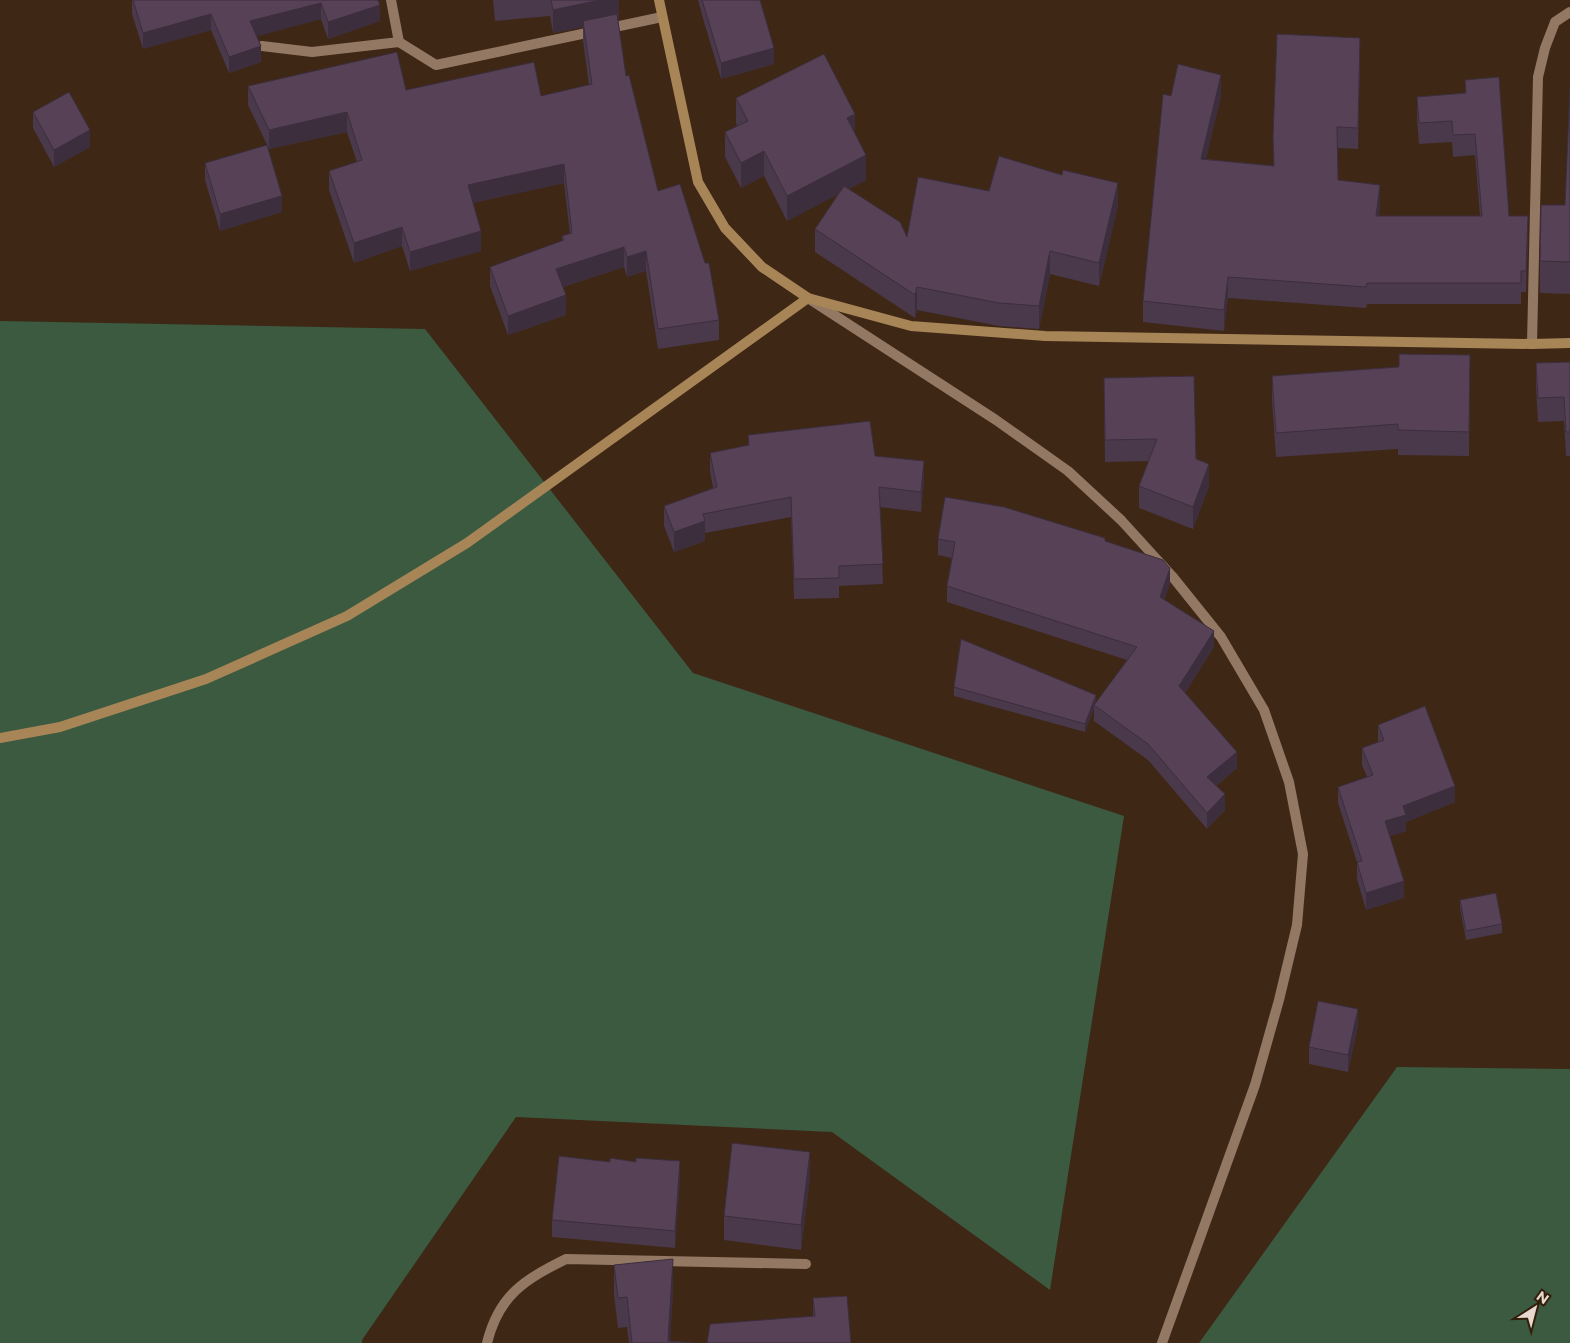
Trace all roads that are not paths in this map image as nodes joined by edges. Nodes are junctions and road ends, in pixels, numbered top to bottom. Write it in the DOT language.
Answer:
graph roads {
  1 [pos="391,0"];
  2 [pos="658,0"];
  3 [pos="1570,12"];
  4 [pos="662,17"];
  5 [pos="399,42"];
  6 [pos="262,46"];
  7 [pos="808,298"];
  8 [pos="1570,343"];
  9 [pos="1532,344"];
  10 [pos="0,738"];
  11 [pos="806,1264"];
  12 [pos="487,1343"];
  13 [pos="1162,1343"];
  1 -- 5 [label="street"];
  2 -- 4 [label="street"];
  3 -- 9 [label="street"];
  4 -- 5 [label="street"];
  4 -- 7 [label="street"];
  5 -- 6 [label="street"];
  7 -- 9 [label="street"];
  7 -- 10 [label="street"];
  7 -- 13 [label="street"];
  8 -- 9 [label="street"];
  11 -- 12 [label="street"];
}
